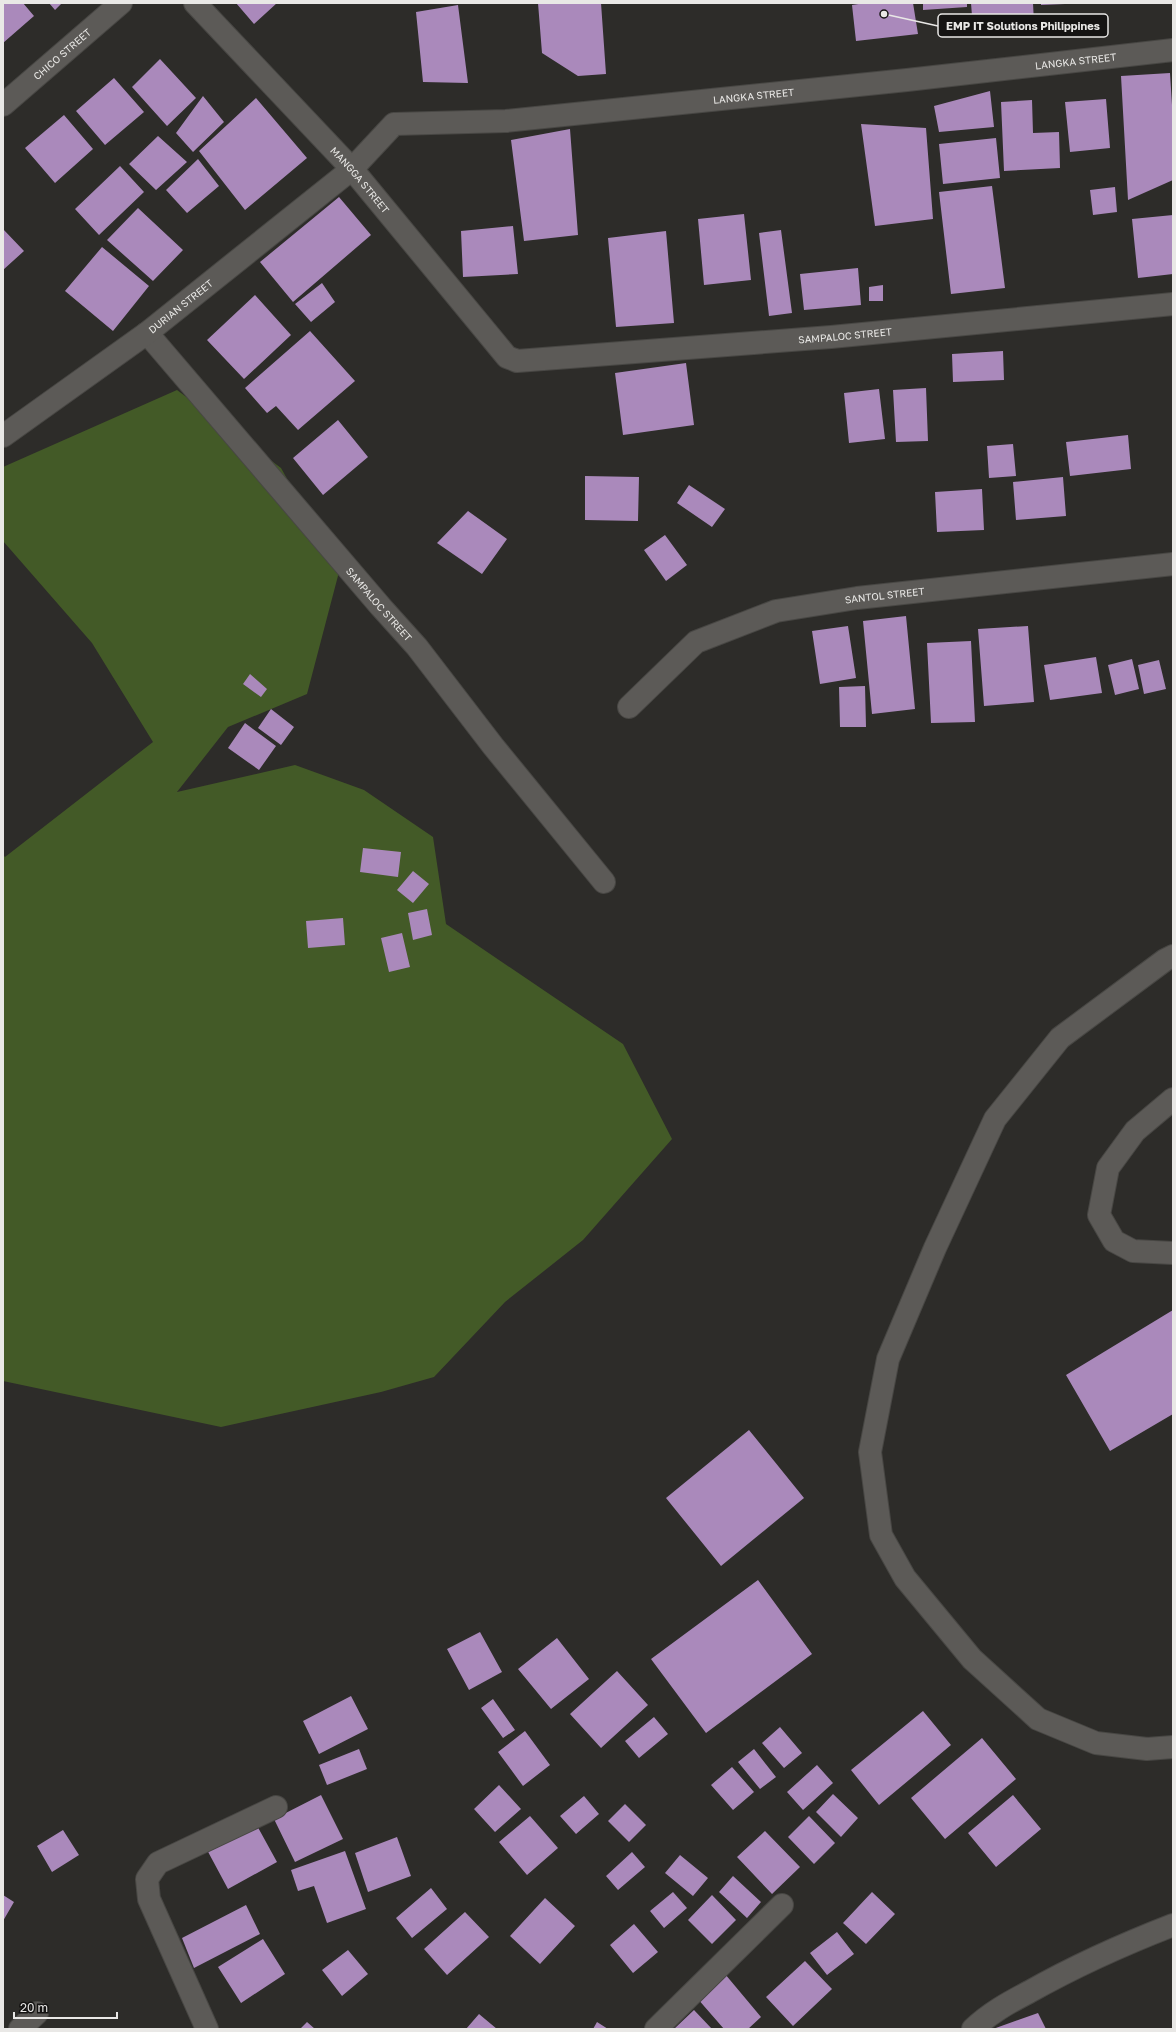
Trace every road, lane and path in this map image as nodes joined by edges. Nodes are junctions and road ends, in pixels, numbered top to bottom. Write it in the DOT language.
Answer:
graph roads {
  1 [pos="121,3"];
  2 [pos="196,3"];
  3 [pos="1173,50"];
  4 [pos="3,105"];
  5 [pos="352,169"];
  6 [pos="1173,304"];
  7 [pos="147,333"];
  8 [pos="517,361"];
  9 [pos="3,436"];
  10 [pos="1173,564"];
  11 [pos="629,707"];
  12 [pos="604,882"];
  13 [pos="1173,956"];
  14 [pos="1173,1098"];
  15 [pos="1173,1253"];
  16 [pos="1173,1747"];
  17 [pos="276,1807"];
  18 [pos="782,1905"];
  19 [pos="1173,1925"];
  20 [pos="37,2013"];
  21 [pos="20,2029"];
  22 [pos="207,2029"];
  23 [pos="656,2029"];
  24 [pos="973,2029"];
  1 -- 4 [label="street, CHICO STREET"];
  2 -- 5 [label="street, MANGGA STREET"];
  3 -- 5 [label="street, LANGKA STREET"];
  5 -- 7 [label="street, DURIAN STREET"];
  5 -- 8 [label="street, MANGGA STREET"];
  6 -- 8 [label="street, SAMPALOC STREET"];
  7 -- 9 [label="street, DURIAN STREET"];
  7 -- 12 [label="street, SAMPALOC STREET"];
  10 -- 11 [label="street, SANTOL STREET"];
  13 -- 16 [label="street"];
  14 -- 15 [label="street"];
  17 -- 22 [label="street"];
  18 -- 23 [label="street"];
  19 -- 24 [label="street"];
  20 -- 21 [label="street"];
}
